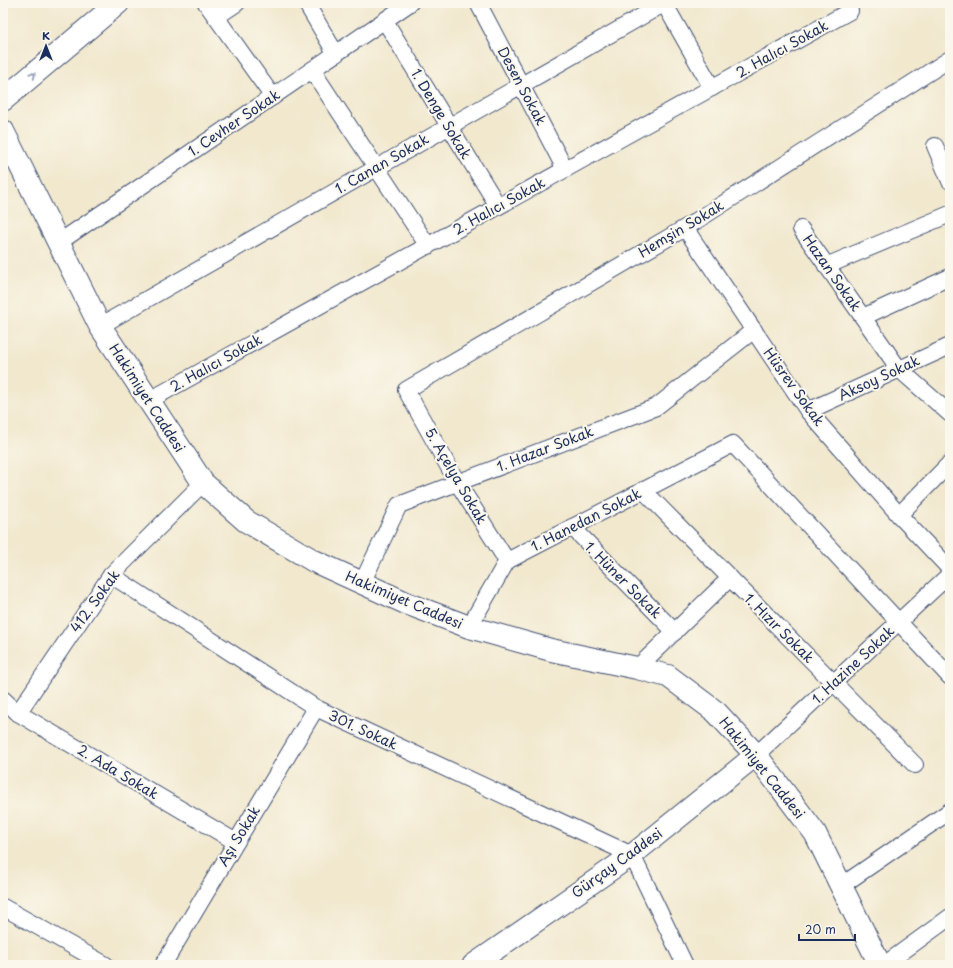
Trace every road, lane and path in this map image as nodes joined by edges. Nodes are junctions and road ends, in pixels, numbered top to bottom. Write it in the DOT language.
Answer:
graph roads {
  1 [pos="118,3"];
  2 [pos="206,3"];
  3 [pos="237,3"];
  4 [pos="306,3"];
  5 [pos="478,3"];
  6 [pos="665,3"];
  7 [pos="402,5"];
  8 [pos="848,7"];
  9 [pos="216,18"];
  10 [pos="385,21"];
  11 [pos="336,54"];
  12 [pos="950,59"];
  13 [pos="312,70"];
  14 [pos="521,85"];
  15 [pos="712,88"];
  16 [pos="273,97"];
  17 [pos="3,100"];
  18 [pos="449,126"];
  19 [pos="3,131"];
  20 [pos="935,146"];
  21 [pos="377,167"];
  22 [pos="566,169"];
  23 [pos="950,181"];
  24 [pos="498,206"];
  25 [pos="950,214"];
  26 [pos="685,228"];
  27 [pos="802,229"];
  28 [pos="58,243"];
  29 [pos="428,246"];
  30 [pos="826,266"];
  31 [pos="950,276"];
  32 [pos="863,318"];
  33 [pos="100,326"];
  34 [pos="754,330"];
  35 [pos="950,346"];
  36 [pos="899,369"];
  37 [pos="406,390"];
  38 [pos="148,401"];
  39 [pos="808,411"];
  40 [pos="950,414"];
  41 [pos="950,463"];
  42 [pos="457,482"];
  43 [pos="203,483"];
  44 [pos="643,490"];
  45 [pos="899,515"];
  46 [pos="572,528"];
  47 [pos="507,561"];
  48 [pos="950,569"];
  49 [pos="950,574"];
  50 [pos="110,575"];
  51 [pos="730,578"];
  52 [pos="362,583"];
  53 [pos="899,622"];
  54 [pos="469,627"];
  55 [pos="675,632"];
  56 [pos="637,668"];
  57 [pos="950,677"];
  58 [pos="834,683"];
  59 [pos="3,699"];
  60 [pos="316,708"];
  61 [pos="18,713"];
  62 [pos="756,755"];
  63 [pos="915,765"];
  64 [pos="950,811"];
  65 [pos="236,842"];
  66 [pos="632,855"];
  67 [pos="841,886"];
  68 [pos="3,907"];
  69 [pos="950,917"];
  70 [pos="492,959"];
  71 [pos="106,965"];
  72 [pos="163,965"];
  73 [pos="473,965"];
  74 [pos="685,965"];
  75 [pos="880,965"];
  76 [pos="884,965"];
  17 -- 1 [label="main road, one-way"];
  2 -- 9 [label="street"];
  3 -- 9 [label="street"];
  4 -- 11 [label="street"];
  5 -- 14 [label="street, Desen Sokak"];
  6 -- 14 [label="street, 1. Canan Sokak"];
  6 -- 15 [label="street"];
  7 -- 10 [label="street, 1. Cevher Sokak"];
  8 -- 15 [label="street, 2. Halıcı Sokak"];
  9 -- 16 [label="street"];
  10 -- 11 [label="street, 1. Cevher Sokak"];
  10 -- 18 [label="street, 1. Denge Sokak"];
  11 -- 13 [label="street, 1. Cevher Sokak"];
  12 -- 26 [label="street, Hemşin Sokak"];
  13 -- 16 [label="street, 1. Cevher Sokak"];
  13 -- 21 [label="street"];
  14 -- 18 [label="street, 1. Canan Sokak"];
  14 -- 22 [label="street, Desen Sokak"];
  15 -- 22 [label="street, 2. Halıcı Sokak"];
  16 -- 28 [label="street, 1. Cevher Sokak"];
  18 -- 21 [label="street, 1. Canan Sokak"];
  18 -- 24 [label="street, 1. Denge Sokak"];
  19 -- 28 [label="main road, Hakimiyet Caddesi"];
  20 -- 23 [label="street"];
  21 -- 29 [label="street"];
  21 -- 33 [label="street, 1. Canan Sokak"];
  22 -- 24 [label="street, 2. Halıcı Sokak"];
  24 -- 29 [label="street, 2. Halıcı Sokak"];
  25 -- 30 [label="street"];
  26 -- 34 [label="street, Hüsrev Sokak"];
  26 -- 37 [label="street, Hemşin Sokak"];
  27 -- 30 [label="street, Hazan Sokak"];
  28 -- 33 [label="main road, Hakimiyet Caddesi"];
  29 -- 38 [label="street, 2. Halıcı Sokak"];
  30 -- 32 [label="street, Hazan Sokak"];
  31 -- 32 [label="street, Hazan Sokak"];
  32 -- 36 [label="street, Hazan Sokak"];
  33 -- 38 [label="main road, Hakimiyet Caddesi"];
  34 -- 39 [label="street, Hüsrev Sokak"];
  34 -- 42 [label="street, 1. Hazar Sokak"];
  35 -- 36 [label="street, Aksoy Sokak"];
  36 -- 39 [label="street, Aksoy Sokak"];
  36 -- 40 [label="street, Hazan Sokak"];
  37 -- 42 [label="street, 5. Açelya Sokak"];
  38 -- 43 [label="main road, Hakimiyet Caddesi"];
  39 -- 45 [label="street, Hüsrev Sokak"];
  41 -- 45 [label="street"];
  42 -- 47 [label="street, 5. Açelya Sokak"];
  42 -- 52 [label="street, 1. Hazar Sokak"];
  43 -- 50 [label="street, 412. Sokak"];
  43 -- 52 [label="main road, Hakimiyet Caddesi"];
  44 -- 46 [label="street, 1. Hanedan Sokak"];
  44 -- 51 [label="street, 1. Hızır Sokak"];
  44 -- 53 [label="street, 1. Hanedan Sokak"];
  45 -- 48 [label="street, Hüsrev Sokak"];
  46 -- 47 [label="street, 1. Hanedan Sokak"];
  46 -- 55 [label="street, 1. Hüner Sokak"];
  47 -- 54 [label="street"];
  49 -- 53 [label="street, 1. Hazine Sokak"];
  50 -- 60 [label="street, 301. Sokak"];
  50 -- 61 [label="street, 412. Sokak"];
  51 -- 55 [label="street"];
  51 -- 58 [label="street, 1. Hızır Sokak"];
  52 -- 54 [label="main road, Hakimiyet Caddesi"];
  53 -- 57 [label="street"];
  53 -- 58 [label="street, 1. Hazine Sokak"];
  54 -- 56 [label="main road, Hakimiyet Caddesi"];
  55 -- 56 [label="street"];
  56 -- 62 [label="main road, Hakimiyet Caddesi"];
  58 -- 62 [label="street, 1. Hazine Sokak"];
  58 -- 63 [label="street, 1. Hızır Sokak"];
  59 -- 61 [label="street, 2. Ada Sokak"];
  60 -- 65 [label="street, Aşı Sokak"];
  60 -- 66 [label="street, 301. Sokak"];
  61 -- 65 [label="street, 2. Ada Sokak"];
  62 -- 66 [label="street, Gürçay Caddesi"];
  62 -- 67 [label="main road, Hakimiyet Caddesi"];
  64 -- 67 [label="street"];
  65 -- 72 [label="street, Aşı Sokak"];
  66 -- 70 [label="street, Gürçay Caddesi"];
  66 -- 74 [label="street"];
  67 -- 75 [label="main road, Hakimiyet Caddesi"];
  68 -- 71 [label="street"];
  69 -- 76 [label="street"];
  70 -- 73 [label="street, Gürçay Caddesi"];
}
